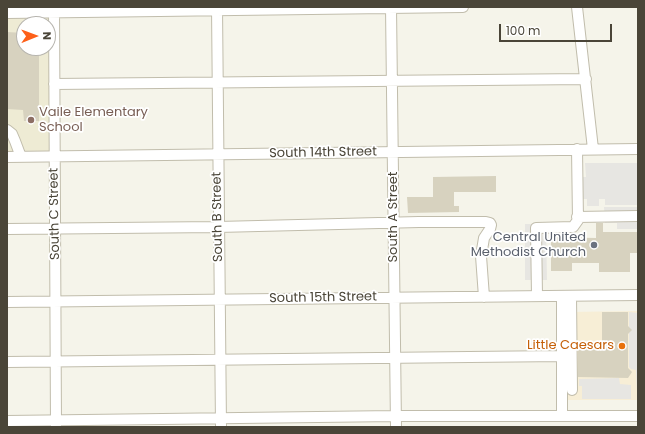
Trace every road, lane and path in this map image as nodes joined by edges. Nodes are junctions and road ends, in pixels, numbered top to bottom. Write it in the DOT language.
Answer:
graph roads {
  1 [pos="463,7"];
  2 [pos="577,7"];
  3 [pos="391,8"];
  4 [pos="217,9"];
  5 [pos="54,10"];
  6 [pos="7,13"];
  7 [pos="586,79"];
  8 [pos="392,81"];
  9 [pos="217,82"];
  10 [pos="54,84"];
  11 [pos="7,130"];
  12 [pos="577,149"];
  13 [pos="593,149"];
  14 [pos="638,149"];
  15 [pos="393,152"];
  16 [pos="218,154"];
  17 [pos="54,156"];
  18 [pos="7,157"];
  19 [pos="21,157"];
  20 [pos="638,216"];
  21 [pos="578,218"];
  22 [pos="394,223"];
  23 [pos="218,227"];
  24 [pos="7,229"];
  25 [pos="55,229"];
  26 [pos="638,295"];
  27 [pos="537,296"];
  28 [pos="567,296"];
  29 [pos="394,297"];
  30 [pos="484,297"];
  31 [pos="219,299"];
  32 [pos="56,301"];
  33 [pos="7,302"];
  34 [pos="562,356"];
  35 [pos="395,358"];
  36 [pos="220,360"];
  37 [pos="7,362"];
  38 [pos="56,362"];
  39 [pos="572,390"];
  40 [pos="395,416"];
  41 [pos="562,416"];
  42 [pos="638,416"];
  43 [pos="7,421"];
  44 [pos="221,423"];
  45 [pos="56,424"];
  46 [pos="396,427"];
  1 -- 3 [label="street"];
  2 -- 7 [label="street"];
  3 -- 4 [label="street"];
  3 -- 8 [label="street, South A Street"];
  4 -- 5 [label="street"];
  4 -- 9 [label="street, South B Street"];
  5 -- 6 [label="street"];
  5 -- 10 [label="street, South C Street"];
  7 -- 8 [label="street"];
  7 -- 13 [label="street"];
  8 -- 9 [label="street"];
  8 -- 15 [label="street, South A Street"];
  9 -- 10 [label="street"];
  9 -- 16 [label="street, South B Street"];
  10 -- 17 [label="street, South C Street"];
  11 -- 19 [label="street"];
  12 -- 13 [label="street, South 14th Street"];
  12 -- 15 [label="street, South 14th Street"];
  12 -- 21 [label="street"];
  13 -- 14 [label="street, South 14th Street"];
  15 -- 16 [label="street, South 14th Street"];
  15 -- 22 [label="street, South A Street"];
  16 -- 17 [label="street, South 14th Street"];
  16 -- 23 [label="street, South B Street"];
  17 -- 19 [label="street, South 14th Street"];
  17 -- 25 [label="street, South C Street"];
  18 -- 19 [label="street, South 14th Street"];
  20 -- 21 [label="street"];
  21 -- 27 [label="street"];
  22 -- 23 [label="street"];
  22 -- 29 [label="street, South A Street"];
  22 -- 30 [label="street"];
  23 -- 25 [label="street"];
  23 -- 31 [label="street, South B Street"];
  24 -- 25 [label="street"];
  25 -- 32 [label="street, South C Street"];
  26 -- 28 [label="street, South 15th Street"];
  27 -- 28 [label="street, South 15th Street"];
  27 -- 30 [label="street, South 15th Street"];
  28 -- 34 [label="street"];
  28 -- 39 [label="street"];
  29 -- 30 [label="street, South 15th Street"];
  29 -- 31 [label="street, South 15th Street"];
  29 -- 35 [label="street, South A Street"];
  31 -- 32 [label="street, South 15th Street"];
  31 -- 36 [label="street, South B Street"];
  32 -- 33 [label="street, South 15th Street"];
  32 -- 38 [label="street, South C Street"];
  34 -- 35 [label="street"];
  34 -- 41 [label="street"];
  35 -- 36 [label="street"];
  35 -- 40 [label="street, South A Street"];
  36 -- 38 [label="street"];
  36 -- 44 [label="street, South B Street"];
  37 -- 38 [label="street"];
  38 -- 45 [label="street, South C Street"];
  40 -- 41 [label="street"];
  40 -- 44 [label="street"];
  40 -- 46 [label="street, South A Street"];
  41 -- 42 [label="street"];
  43 -- 45 [label="street"];
  44 -- 45 [label="street"];
}
